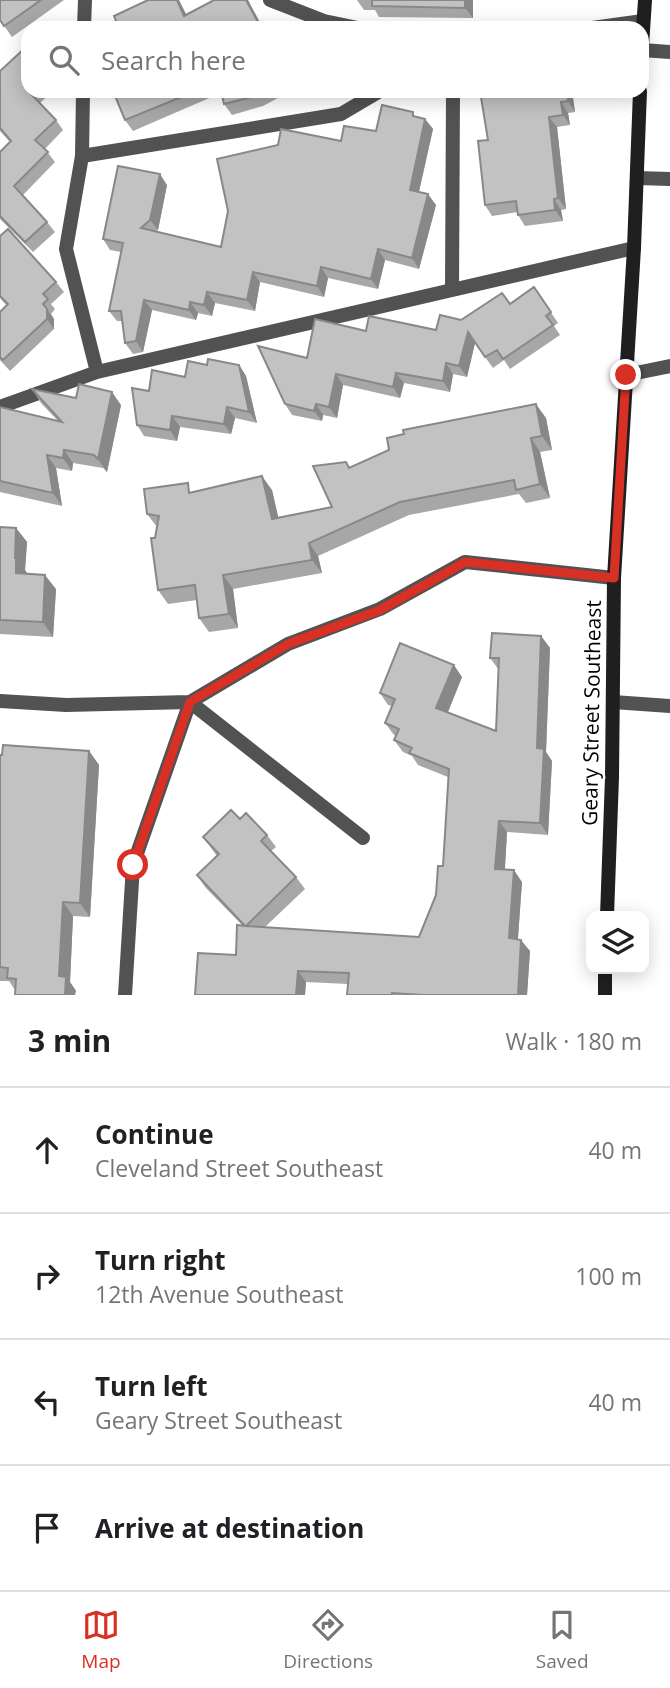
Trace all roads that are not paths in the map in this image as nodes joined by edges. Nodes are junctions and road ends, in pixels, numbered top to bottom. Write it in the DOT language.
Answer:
graph roads {
  1 [pos="85,0"];
  2 [pos="270,0"];
  3 [pos="645,0"];
  4 [pos="84,21"];
  5 [pos="324,21"];
  6 [pos="643,21"];
  7 [pos="649,49"];
  8 [pos="670,52"];
  9 [pos="83,98"];
  10 [pos="368,98"];
  11 [pos="453,98"];
  12 [pos="640,98"];
  13 [pos="82,156"];
  14 [pos="637,178"];
  15 [pos="670,178"];
  16 [pos="634,248"];
  17 [pos="452,290"];
  18 [pos="670,366"];
  19 [pos="97,372"];
  20 [pos="626,375"];
  21 [pos="0,407"];
  22 [pos="614,578"];
  23 [pos="0,701"];
  24 [pos="190,702"];
  25 [pos="613,702"];
  26 [pos="670,706"];
  27 [pos="363,838"];
  28 [pos="607,911"];
  29 [pos="606,974"];
  30 [pos="125,995"];
  31 [pos="605,995"];
  1 -- 4 [label="street"];
  2 -- 5 [label="street"];
  3 -- 6 [label="main road"];
  7 -- 8 [label="street"];
  9 -- 13 [label="street"];
  10 -- 13 [label="street"];
  11 -- 17 [label="street"];
  12 -- 14 [label="main road, Geary Street Southeast"];
  13 -- 19 [label="street"];
  14 -- 15 [label="street"];
  14 -- 16 [label="main road, Geary Street Southeast"];
  16 -- 17 [label="street"];
  16 -- 20 [label="main road, Geary Street Southeast"];
  17 -- 19 [label="street"];
  18 -- 20 [label="street"];
  19 -- 21 [label="street"];
  20 -- 22 [label="main road, Geary Street Southeast"];
  22 -- 24 [label="street"];
  22 -- 25 [label="main road, Geary Street Southeast"];
  23 -- 24 [label="street"];
  24 -- 27 [label="street"];
  24 -- 30 [label="street"];
  25 -- 26 [label="street"];
  25 -- 28 [label="main road, Geary Street Southeast"];
  29 -- 31 [label="main road"];
}
